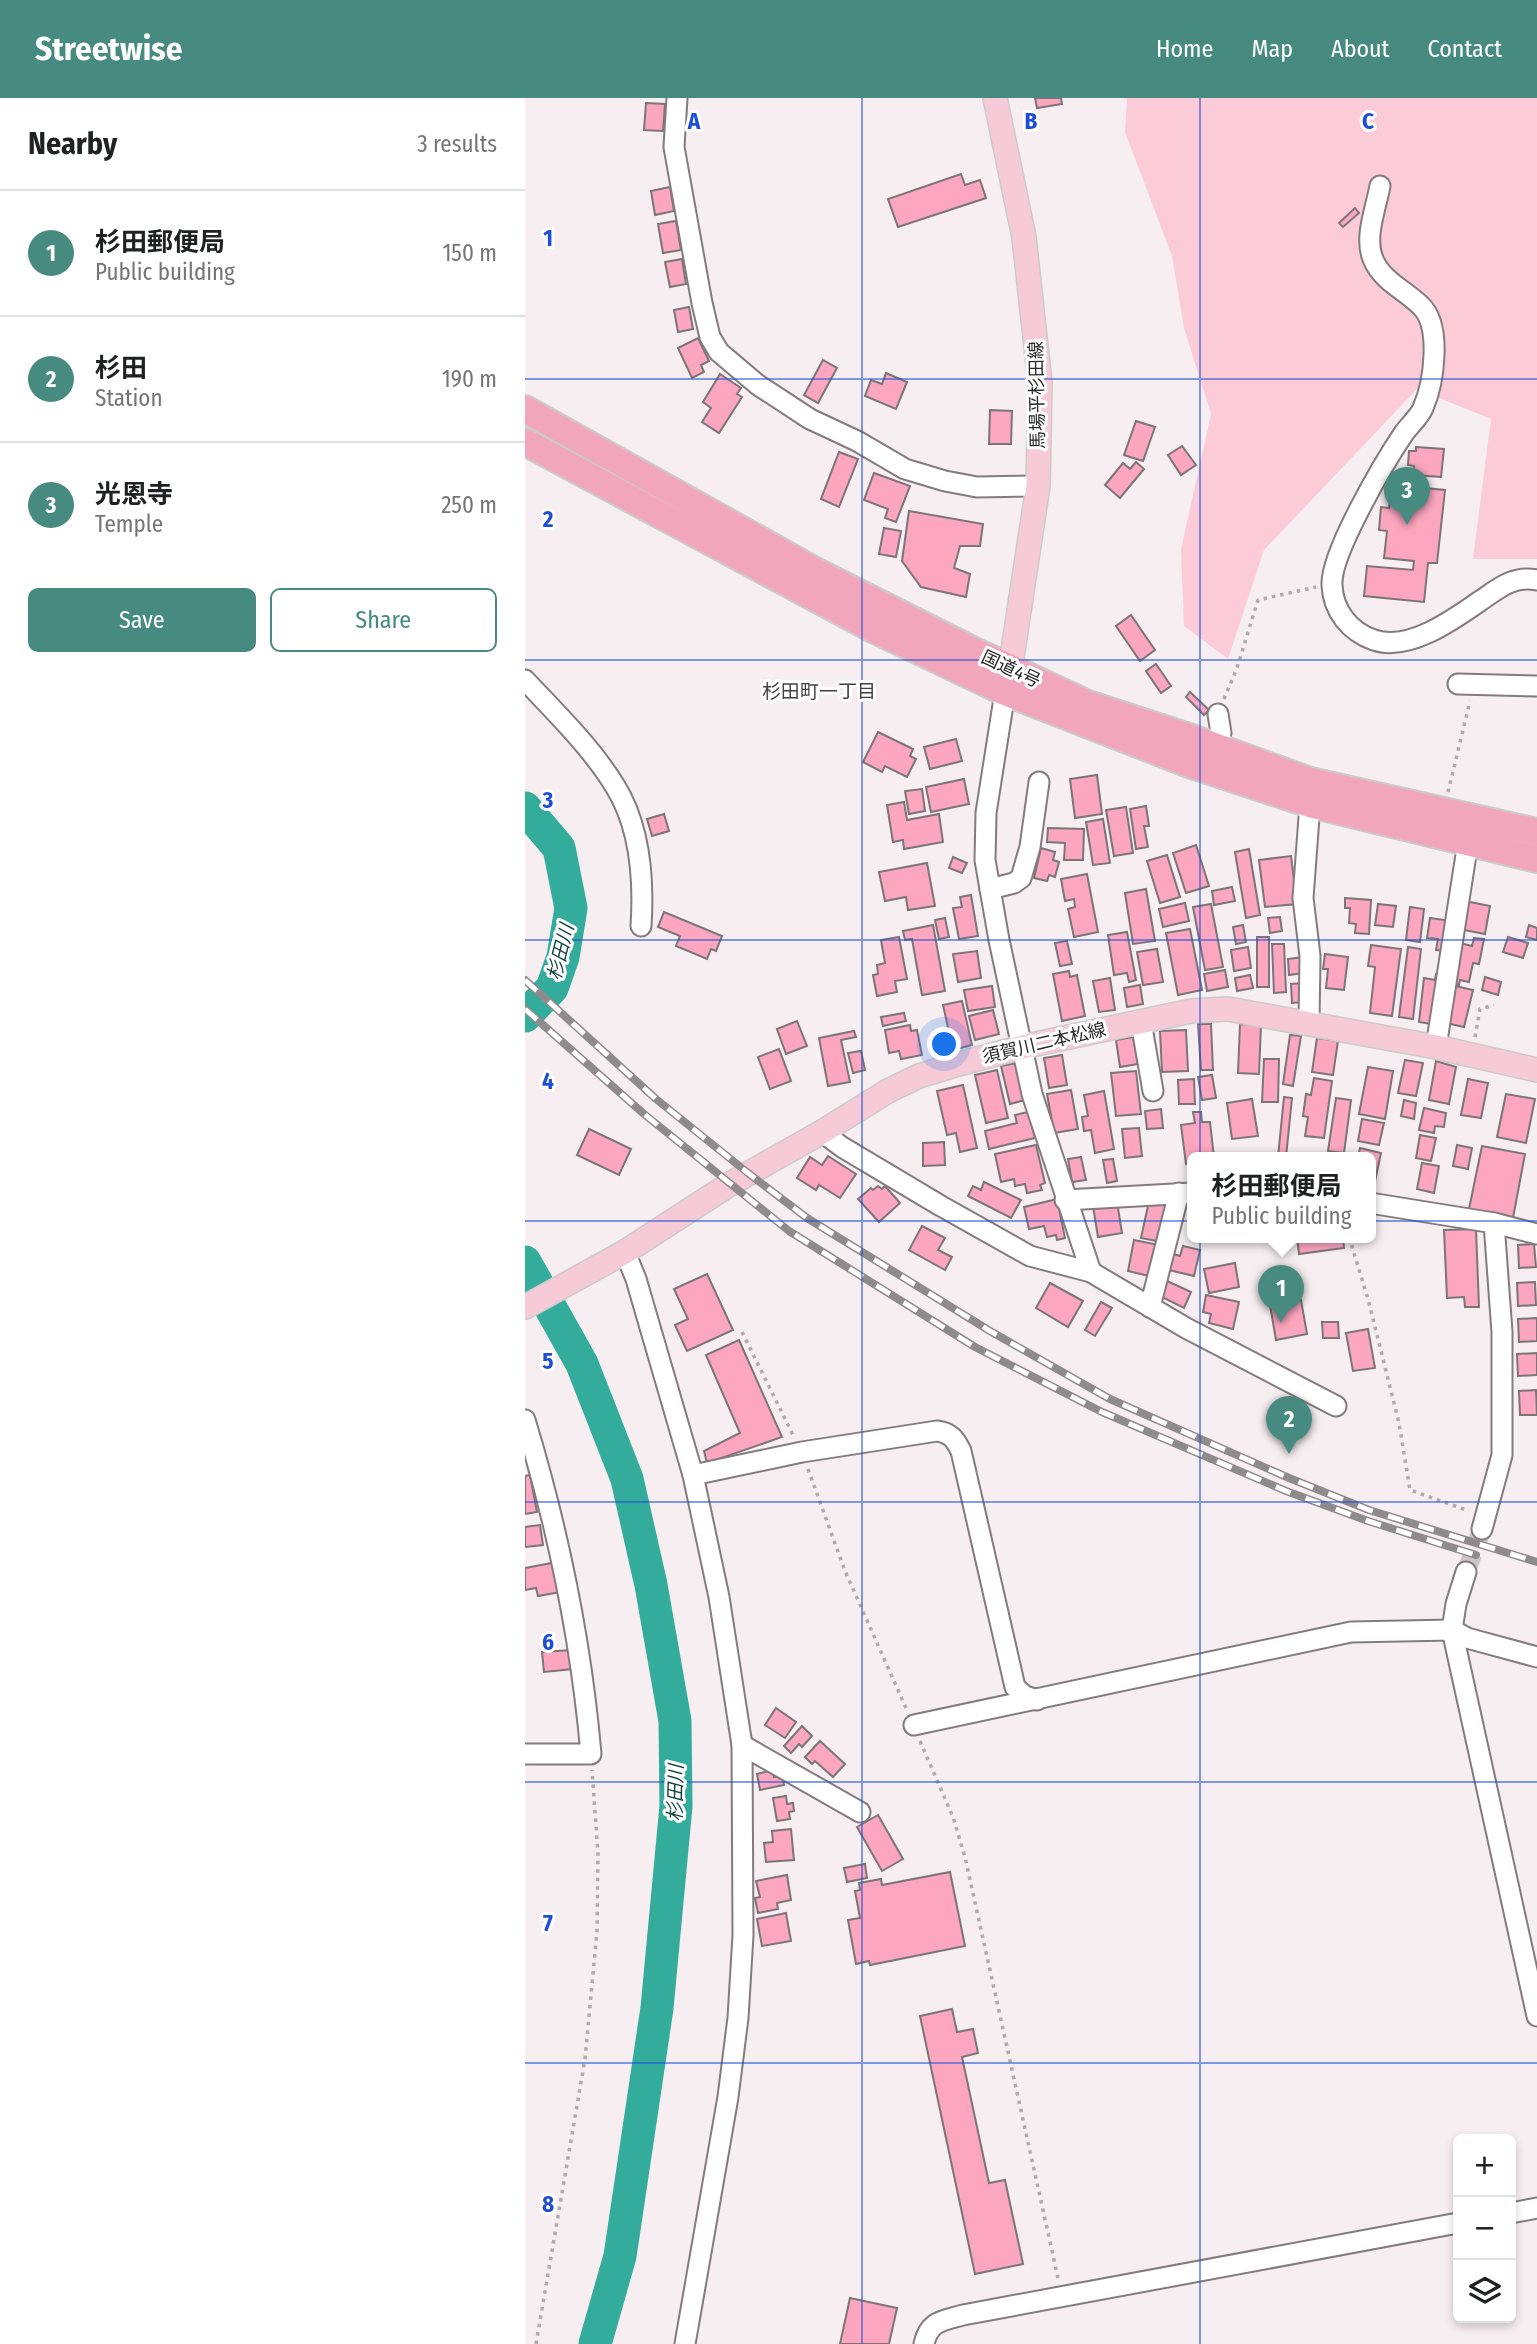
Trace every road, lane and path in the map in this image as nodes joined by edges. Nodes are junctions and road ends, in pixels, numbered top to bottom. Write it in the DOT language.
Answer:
graph roads {
  1 [pos="677,98"];
  2 [pos="995,98"];
  3 [pos="1380,186"];
  4 [pos="525,409"];
  5 [pos="525,442"];
  6 [pos="1038,486"];
  7 [pos="1537,580"];
  8 [pos="1332,584"];
  9 [pos="525,680"];
  10 [pos="1008,681"];
  11 [pos="1466,684"];
  12 [pos="1537,686"];
  13 [pos="1218,713"];
  14 [pos="1216,747"];
  15 [pos="1039,782"];
  16 [pos="1310,804"];
  17 [pos="1443,811"];
  18 [pos="1537,832"];
  19 [pos="1468,842"];
  20 [pos="1537,859"];
  21 [pos="990,889"];
  22 [pos="641,926"];
  23 [pos="1494,1005"];
  24 [pos="1141,1021"];
  25 [pos="1309,1023"];
  26 [pos="1022,1047"];
  27 [pos="1436,1047"];
  28 [pos="1473,1056"];
  29 [pos="1537,1070"];
  30 [pos="1153,1091"];
  31 [pos="822,1132"];
  32 [pos="1186,1193"];
  33 [pos="1065,1200"];
  34 [pos="1376,1204"];
  35 [pos="1495,1223"];
  36 [pos="1537,1234"];
  37 [pos="1351,1243"];
  38 [pos="620,1254"];
  39 [pos="1090,1272"];
  40 [pos="525,1307"];
  41 [pos="1150,1307"];
  42 [pos="742,1332"];
  43 [pos="1336,1406"];
  44 [pos="525,1420"];
  45 [pos="801,1452"];
  46 [pos="693,1475"];
  47 [pos="1484,1523"];
  48 [pos="1467,1572"];
  49 [pos="1452,1630"];
  50 [pos="1537,1657"];
  51 [pos="1037,1700"];
  52 [pos="914,1725"];
  53 [pos="742,1745"];
  54 [pos="525,1754"];
  55 [pos="591,1754"];
  56 [pos="860,1812"];
  57 [pos="1537,2016"];
  58 [pos="1537,2208"];
  59 [pos="1516,2212"];
  60 [pos="1453,2224"];
  61 [pos="1062,2297"];
  62 [pos="536,2344"];
  63 [pos="685,2344"];
  64 [pos="924,2344"];
  1 -- 6 [label="street"];
  2 -- 6 [label="main road, 馬場平杉田線"];
  3 -- 8 [label="street"];
  4 -- 10 [label="highway, 国道4号"];
  5 -- 10 [label="highway, 国道4号"];
  6 -- 10 [label="main road, 馬場平杉田線"];
  7 -- 8 [label="street"];
  8 -- 13 [label="path"];
  9 -- 22 [label="street"];
  10 -- 14 [label="highway, 国道4号"];
  10 -- 16 [label="highway, 国道4号"];
  10 -- 21 [label="street"];
  11 -- 12 [label="street"];
  11 -- 17 [label="path"];
  13 -- 14 [label="street"];
  14 -- 17 [label="highway, 国道4号"];
  15 -- 21 [label="street"];
  16 -- 19 [label="highway, 国道4号"];
  16 -- 25 [label="street"];
  17 -- 18 [label="highway, 国道4号"];
  19 -- 20 [label="highway, 国道4号"];
  19 -- 27 [label="street"];
  21 -- 26 [label="street"];
  23 -- 28 [label="path"];
  24 -- 25 [label="main road, 須賀川二本松線"];
  24 -- 26 [label="main road, 須賀川二本松線"];
  24 -- 30 [label="street"];
  25 -- 27 [label="main road, 須賀川二本松線"];
  26 -- 31 [label="main road, 須賀川二本松線"];
  26 -- 33 [label="street"];
  27 -- 28 [label="main road, 須賀川二本松線"];
  28 -- 29 [label="main road, 須賀川二本松線"];
  31 -- 38 [label="main road, 須賀川二本松線"];
  31 -- 39 [label="street"];
  32 -- 33 [label="street"];
  32 -- 41 [label="street"];
  33 -- 39 [label="street"];
  34 -- 35 [label="street"];
  35 -- 36 [label="street"];
  35 -- 47 [label="street"];
  37 -- 47 [label="path"];
  38 -- 40 [label="main road, 須賀川二本松線"];
  38 -- 46 [label="street"];
  39 -- 41 [label="street"];
  41 -- 43 [label="street"];
  42 -- 45 [label="path"];
  44 -- 55 [label="street"];
  45 -- 46 [label="street"];
  45 -- 51 [label="street"];
  45 -- 52 [label="path"];
  46 -- 53 [label="street"];
  48 -- 49 [label="street"];
  49 -- 50 [label="street"];
  49 -- 51 [label="street"];
  49 -- 57 [label="street"];
  51 -- 52 [label="street"];
  52 -- 61 [label="path"];
  53 -- 56 [label="street"];
  53 -- 63 [label="street"];
  54 -- 55 [label="street"];
  55 -- 62 [label="path"];
  58 -- 59 [label="street"];
  60 -- 61 [label="street"];
  61 -- 64 [label="street"];
}
